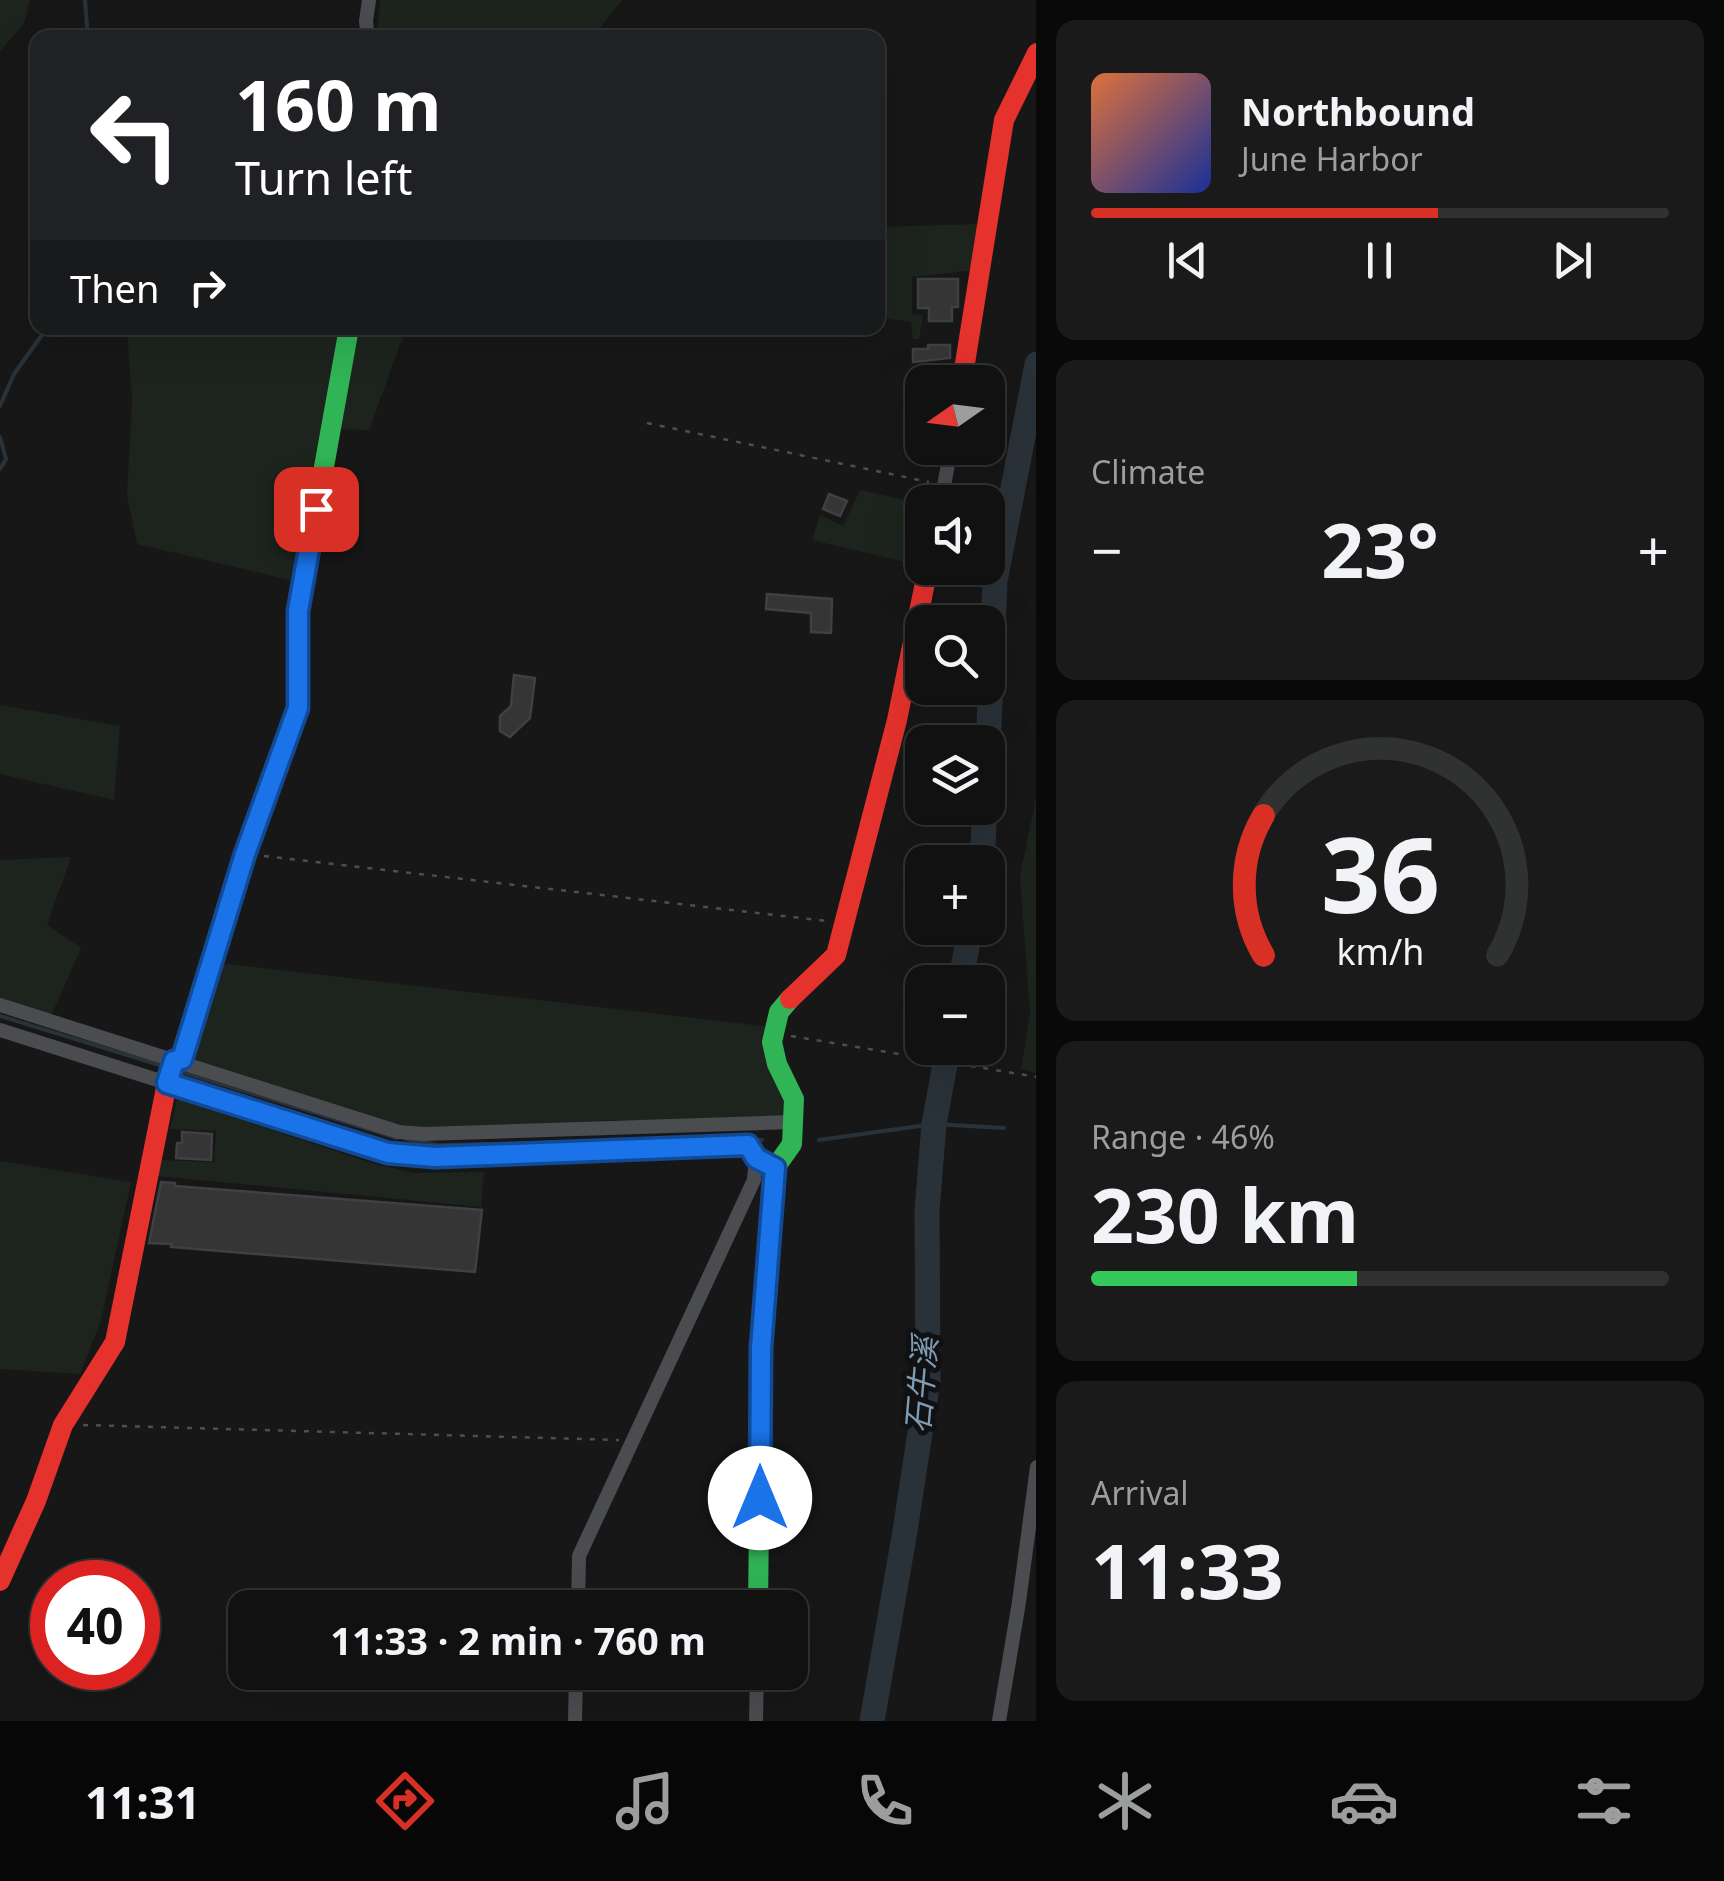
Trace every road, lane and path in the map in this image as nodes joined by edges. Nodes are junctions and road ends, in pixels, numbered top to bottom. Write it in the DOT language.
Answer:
graph roads {
  1 [pos="369,0"];
  2 [pos="367,30"];
  3 [pos="1036,53"];
  4 [pos="348,335"];
  5 [pos="965,365"];
  6 [pos="647,422"];
  7 [pos="940,485"];
  8 [pos="925,585"];
  9 [pos="245,854"];
  10 [pos="843,923"];
  11 [pos="0,1005"];
  12 [pos="0,1030"];
  13 [pos="791,1036"];
  14 [pos="174,1061"];
  15 [pos="1036,1078"];
  16 [pos="167,1083"];
  17 [pos="792,1122"];
  18 [pos="771,1162"];
  19 [pos="63,1425"];
  20 [pos="631,1442"];
  21 [pos="1036,1466"];
  22 [pos="0,1581"];
  23 [pos="578,1590"];
  24 [pos="758,1590"];
  25 [pos="575,1690"];
  26 [pos="757,1690"];
  27 [pos="574,1721"];
  28 [pos="756,1721"];
  29 [pos="1000,1721"];
  1 -- 2 [label="street"];
  3 -- 5 [label="street"];
  4 -- 9 [label="street"];
  6 -- 7 [label="path"];
  8 -- 10 [label="street"];
  9 -- 10 [label="path"];
  9 -- 14 [label="street"];
  10 -- 17 [label="street"];
  11 -- 14 [label="street"];
  12 -- 16 [label="street"];
  13 -- 15 [label="path"];
  14 -- 16 [label="street"];
  14 -- 17 [label="street"];
  16 -- 18 [label="street"];
  16 -- 19 [label="street"];
  17 -- 18 [label="street"];
  18 -- 20 [label="street"];
  18 -- 24 [label="street"];
  19 -- 20 [label="path"];
  19 -- 22 [label="street"];
  20 -- 23 [label="street"];
  21 -- 29 [label="street"];
  25 -- 27 [label="street"];
  26 -- 28 [label="street"];
}
